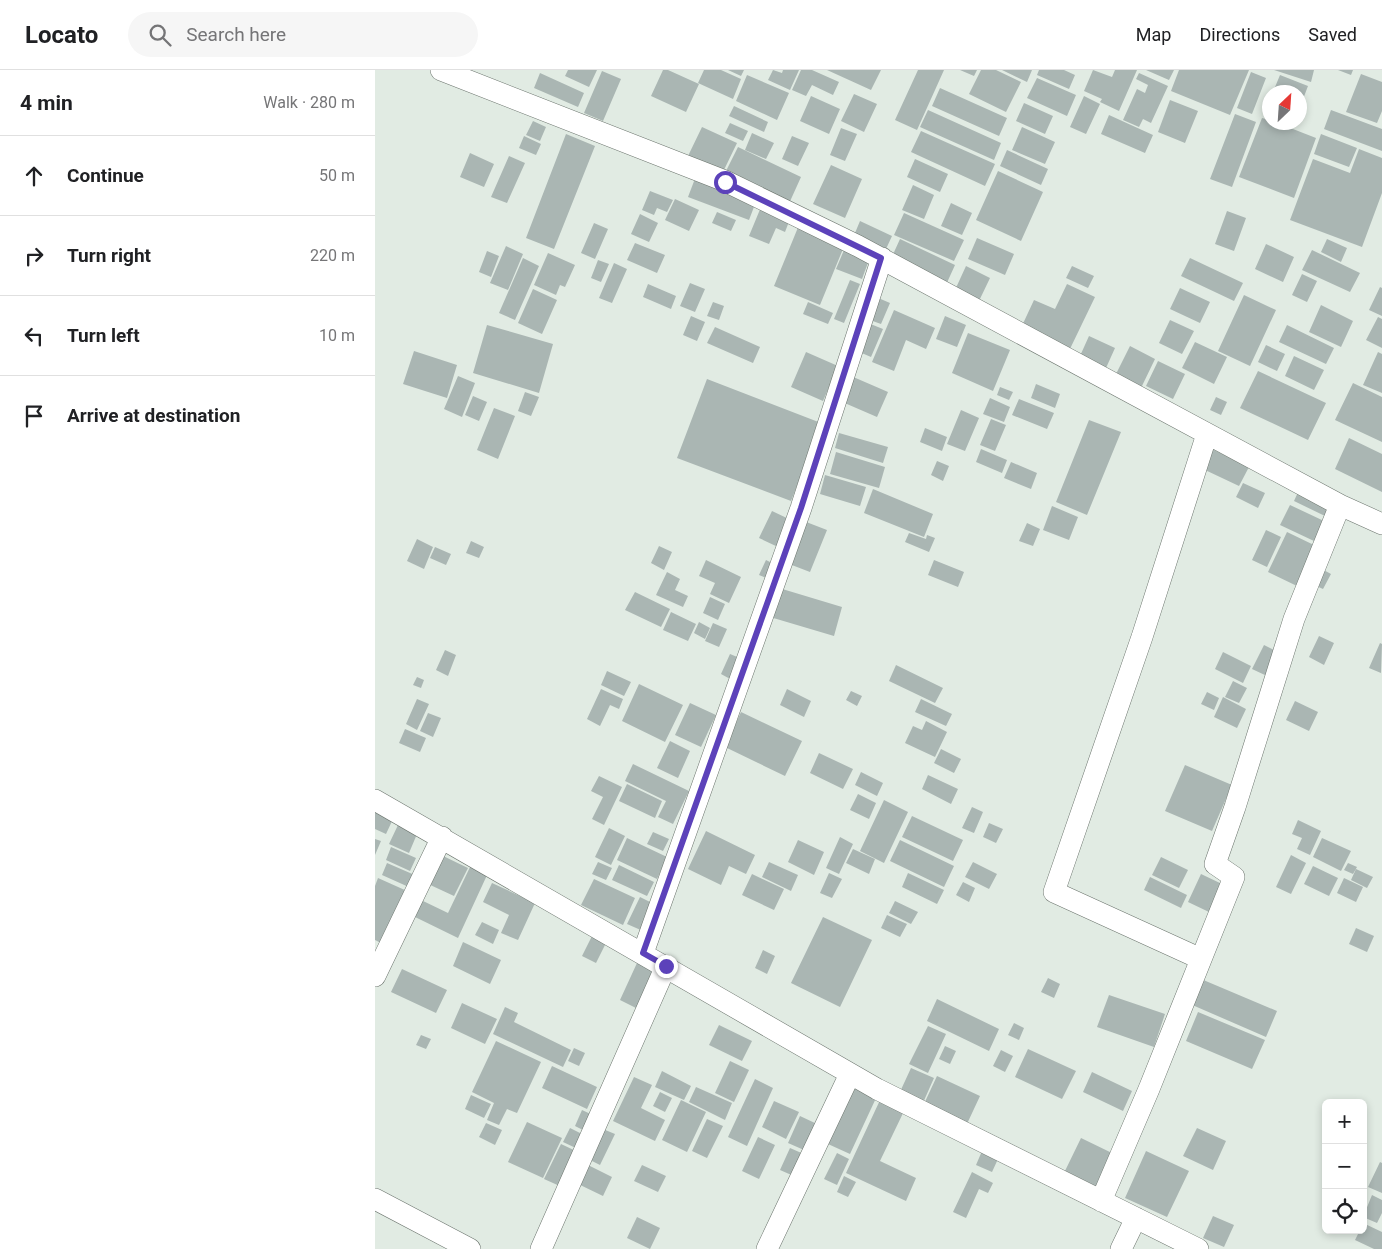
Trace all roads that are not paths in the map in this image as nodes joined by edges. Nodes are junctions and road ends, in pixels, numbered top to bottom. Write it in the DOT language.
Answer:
graph roads {
  1 [pos="441,70"];
  2 [pos="881,258"];
  3 [pos="1207,434"];
  4 [pos="1340,505"];
  5 [pos="1382,524"];
  6 [pos="375,800"];
  7 [pos="442,837"];
  8 [pos="643,953"];
  9 [pos="1201,959"];
  10 [pos="666,966"];
  11 [pos="375,976"];
  12 [pos="850,1074"];
  13 [pos="375,1199"];
  14 [pos="1101,1201"];
  15 [pos="1135,1218"];
  16 [pos="470,1249"];
  17 [pos="541,1249"];
  18 [pos="767,1249"];
  19 [pos="1121,1249"];
  20 [pos="1198,1249"];
  1 -- 2 [label="street"];
  2 -- 3 [label="street"];
  2 -- 8 [label="street"];
  3 -- 4 [label="street"];
  3 -- 9 [label="street"];
  4 -- 5 [label="street"];
  4 -- 9 [label="street"];
  6 -- 7 [label="street"];
  7 -- 8 [label="street"];
  7 -- 11 [label="street"];
  8 -- 10 [label="street"];
  9 -- 14 [label="street"];
  10 -- 12 [label="street"];
  10 -- 17 [label="street"];
  12 -- 14 [label="street"];
  12 -- 18 [label="street"];
  13 -- 16 [label="street"];
  14 -- 15 [label="street"];
  15 -- 19 [label="street"];
  15 -- 20 [label="street"];
}
